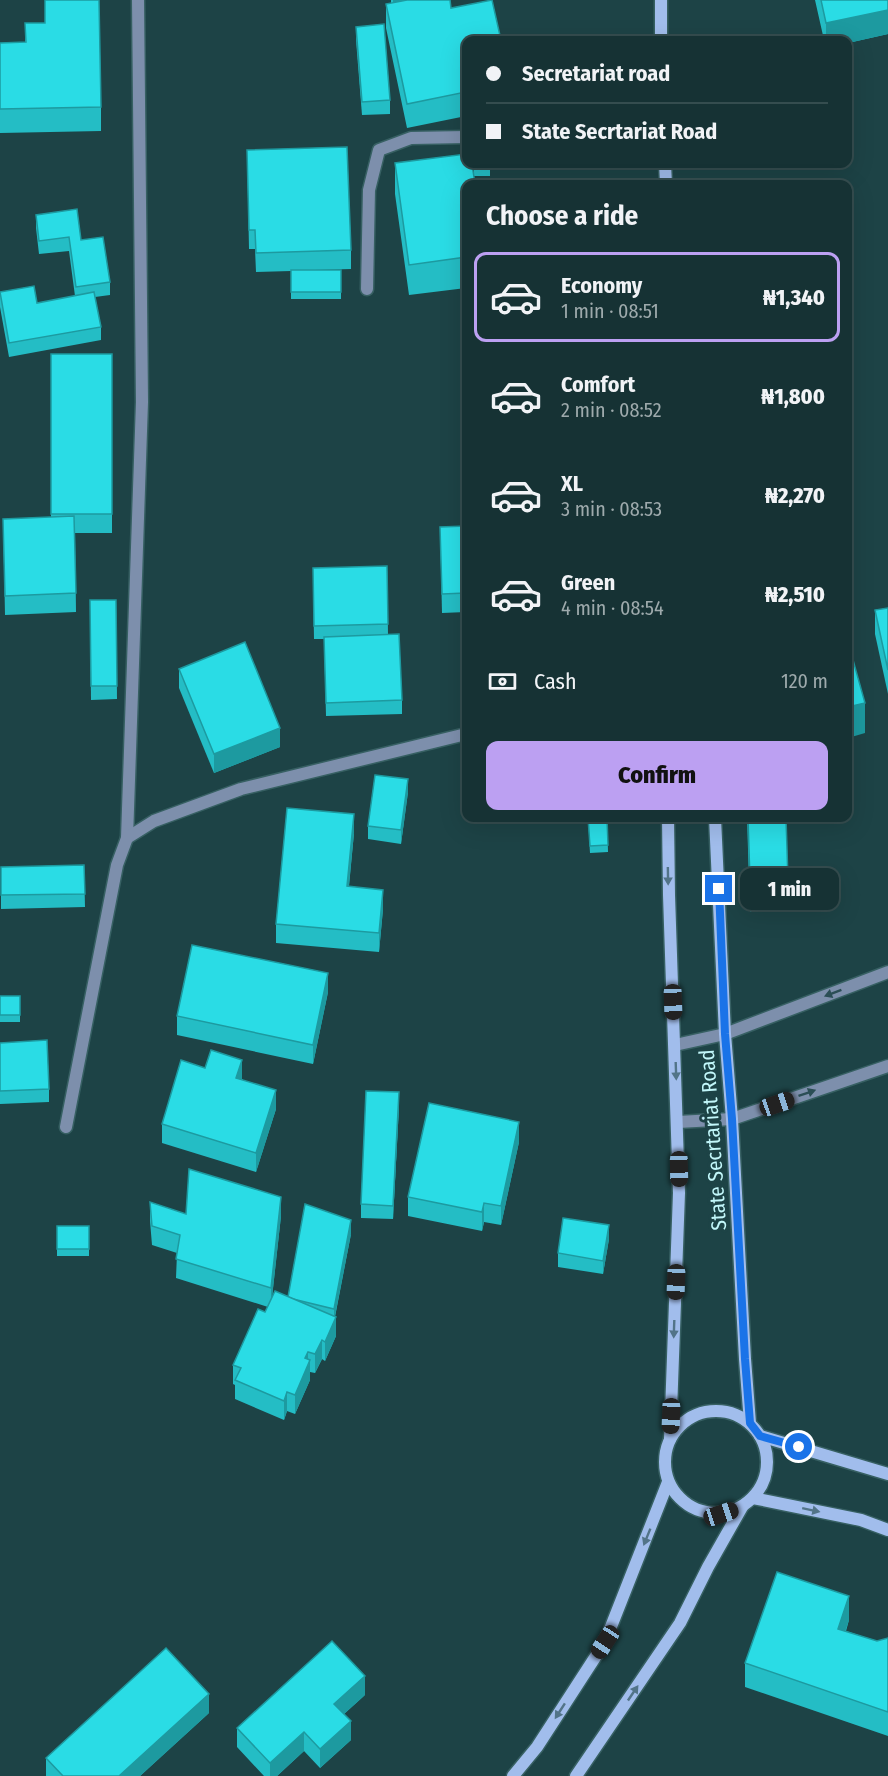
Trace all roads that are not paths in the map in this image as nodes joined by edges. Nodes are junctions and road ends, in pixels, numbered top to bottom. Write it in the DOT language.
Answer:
graph roads {
  1 [pos="138,0"];
  2 [pos="661,0"];
  3 [pos="662,36"];
  4 [pos="462,137"];
  5 [pos="367,289"];
  6 [pos="462,735"];
  7 [pos="668,822"];
  8 [pos="715,822"];
  9 [pos="127,838"];
  10 [pos="888,972"];
  11 [pos="725,1034"];
  12 [pos="675,1046"];
  13 [pos="888,1066"];
  14 [pos="732,1119"];
  15 [pos="678,1122"];
  16 [pos="66,1127"];
  17 [pos="750,1423"];
  18 [pos="760,1436"];
  19 [pos="670,1439"];
  20 [pos="888,1474"];
  21 [pos="668,1482"];
  22 [pos="753,1498"];
  23 [pos="742,1508"];
  24 [pos="888,1530"];
  25 [pos="513,1776"];
  26 [pos="576,1776"];
  1 -- 9 [label="street"];
  2 -- 3 [label="street"];
  4 -- 5 [label="street"];
  6 -- 9 [label="street"];
  7 -- 12 [label="street, one-way"];
  8 -- 11 [label="street, State Secrtariat Road"];
  9 -- 16 [label="street"];
  10 -- 11 [label="street, one-way"];
  11 -- 12 [label="street"];
  11 -- 14 [label="street, State Secrtariat Road"];
  12 -- 15 [label="street, one-way"];
  14 -- 13 [label="street, one-way"];
  14 -- 15 [label="street"];
  14 -- 17 [label="street, State Secrtariat Road"];
  15 -- 19 [label="street, one-way"];
  17 -- 18 [label="street"];
  17 -- 19 [label="street"];
  18 -- 20 [label="street"];
  18 -- 22 [label="street"];
  19 -- 21 [label="street"];
  21 -- 23 [label="street"];
  21 -- 25 [label="street, one-way"];
  22 -- 23 [label="street"];
  22 -- 24 [label="street, one-way"];
  26 -- 23 [label="street, one-way"];
}
